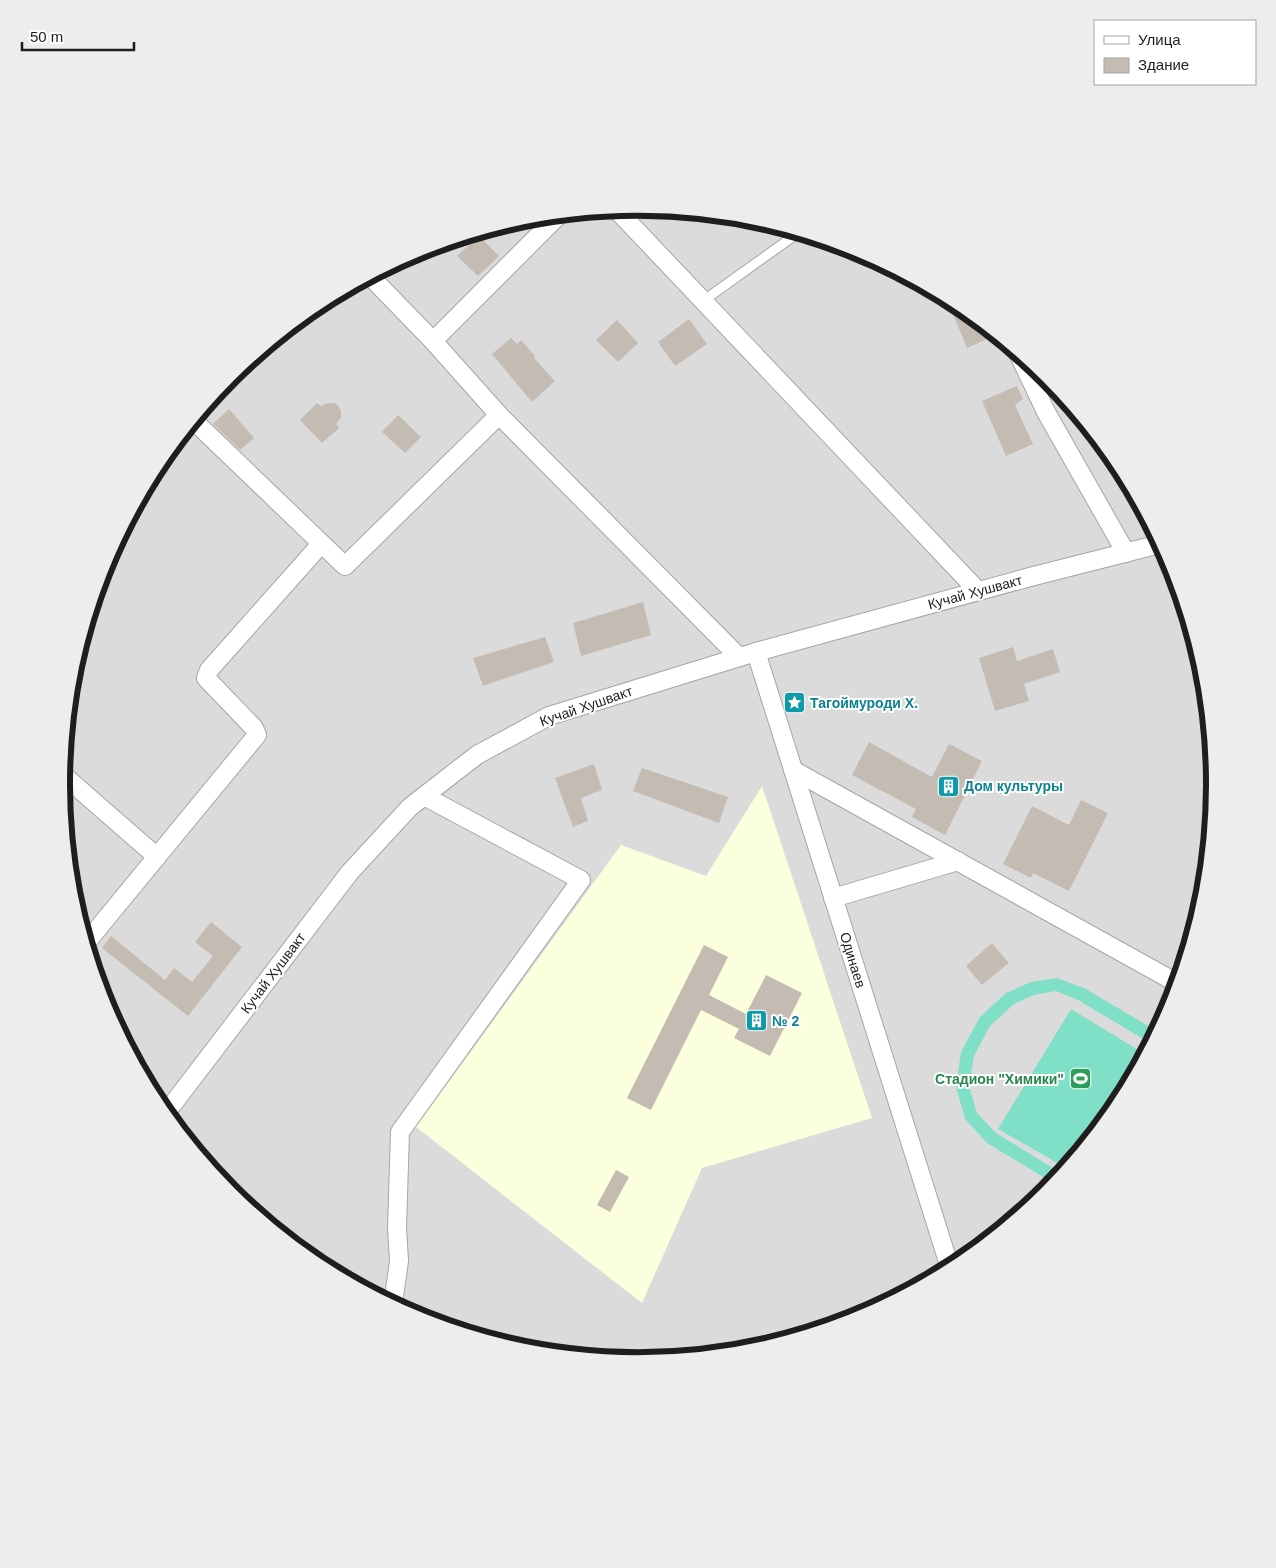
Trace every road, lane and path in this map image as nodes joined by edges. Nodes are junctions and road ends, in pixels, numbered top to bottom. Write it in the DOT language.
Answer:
graph roads {
  1 [pos="623,216"];
  2 [pos="551,223"];
  3 [pos="792,237"];
  4 [pos="375,281"];
  5 [pos="703,301"];
  6 [pos="433,341"];
  7 [pos="1025,368"];
  8 [pos="499,415"];
  9 [pos="198,425"];
  10 [pos="321,544"];
  11 [pos="1153,546"];
  12 [pos="1126,552"];
  13 [pos="978,591"];
  14 [pos="748,654"];
  15 [pos="793,770"];
  16 [pos="70,781"];
  17 [pos="424,796"];
  18 [pos="157,857"];
  19 [pos="958,862"];
  20 [pos="833,898"];
  21 [pos="91,937"];
  22 [pos="1171,981"];
  23 [pos="171,1107"];
  24 [pos="947,1260"];
  25 [pos="394,1296"];
  1 -- 5 [label="street"];
  2 -- 6 [label="street"];
  3 -- 5 [label="lane"];
  4 -- 6 [label="street"];
  5 -- 13 [label="street"];
  6 -- 8 [label="street"];
  7 -- 12 [label="street"];
  8 -- 10 [label="street"];
  8 -- 14 [label="street"];
  9 -- 10 [label="street"];
  10 -- 18 [label="street"];
  11 -- 12 [label="street, Кучай Хушвакт"];
  12 -- 13 [label="street, Кучай Хушвакт"];
  13 -- 14 [label="street, Кучай Хушвакт"];
  14 -- 15 [label="street, Одинаев"];
  14 -- 17 [label="street, Кучай Хушвакт"];
  15 -- 19 [label="street"];
  15 -- 20 [label="street, Одинаев"];
  16 -- 18 [label="street"];
  17 -- 23 [label="street, Кучай Хушвакт"];
  17 -- 25 [label="street"];
  18 -- 21 [label="street"];
  19 -- 20 [label="street"];
  19 -- 22 [label="street"];
  20 -- 24 [label="street, Одинаев"];
}
